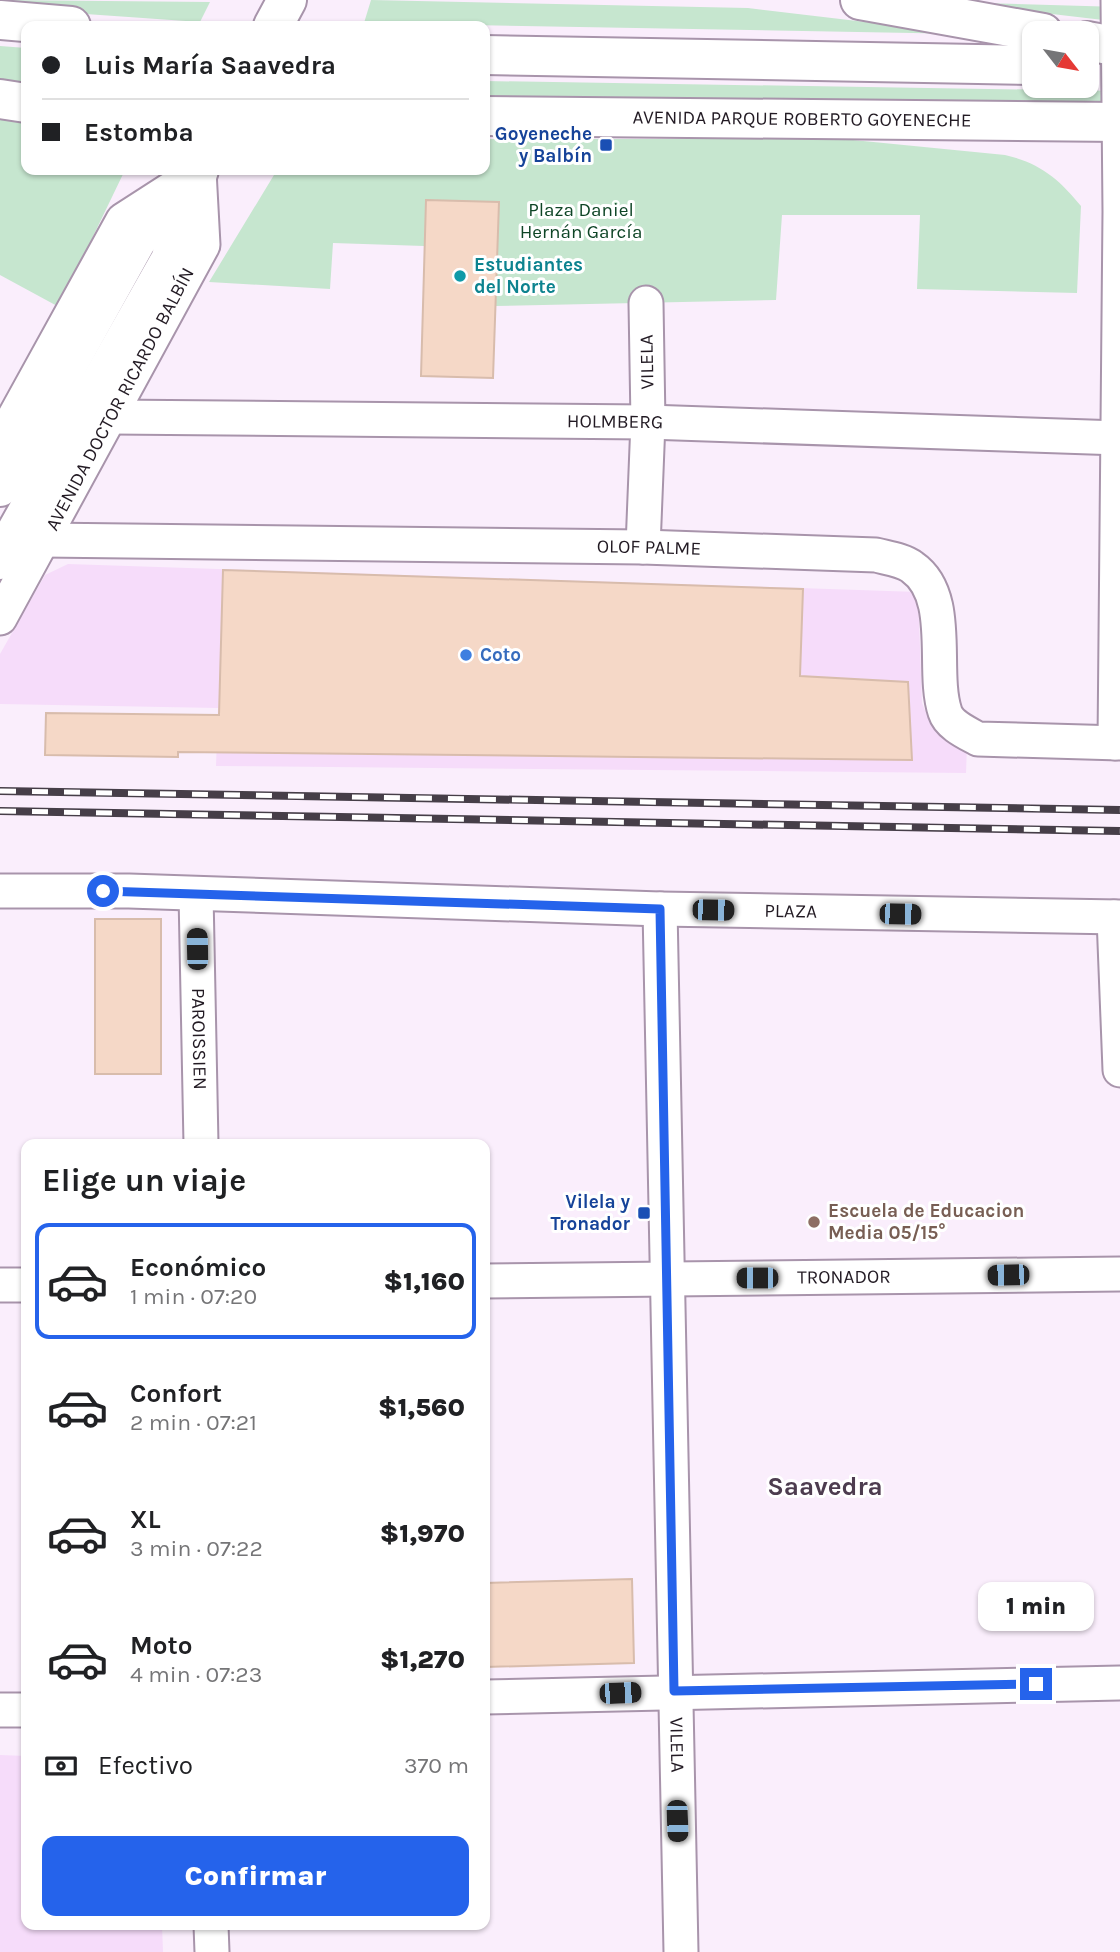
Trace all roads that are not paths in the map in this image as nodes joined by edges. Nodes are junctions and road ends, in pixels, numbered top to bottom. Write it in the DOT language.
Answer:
graph roads {
  1 [pos="287,0"];
  2 [pos="860,0"];
  3 [pos="1118,0"];
  4 [pos="0,20"];
  5 [pos="276,21"];
  6 [pos="21,22"];
  7 [pos="1022,29"];
  8 [pos="490,55"];
  9 [pos="1108,56"];
  10 [pos="1022,65"];
  11 [pos="0,99"];
  12 [pos="21,102"];
  13 [pos="490,116"];
  14 [pos="1119,122"];
  15 [pos="191,175"];
  16 [pos="195,175"];
  17 [pos="197,175"];
  18 [pos="199,175"];
  19 [pos="1120,212"];
  20 [pos="646,303"];
  21 [pos="111,417"];
  22 [pos="648,422"];
  23 [pos="4,428"];
  24 [pos="1119,438"];
  25 [pos="0,487"];
  26 [pos="43,540"];
  27 [pos="643,547"];
  28 [pos="0,560"];
  29 [pos="0,618"];
  30 [pos="1117,743"];
  31 [pos="0,891"];
  32 [pos="196,894"];
  33 [pos="660,909"];
  34 [pos="1117,917"];
  35 [pos="1120,1070"];
  36 [pos="201,1139"];
  37 [pos="1120,1275"];
  38 [pos="667,1280"];
  39 [pos="490,1281"];
  40 [pos="0,1285"];
  41 [pos="21,1285"];
  42 [pos="1120,1683"];
  43 [pos="674,1691"];
  44 [pos="490,1697"];
  45 [pos="0,1710"];
  46 [pos="21,1710"];
  47 [pos="211,1930"];
  48 [pos="212,1952"];
  49 [pos="681,1952"];
  1 -- 5 [label="main road"];
  2 -- 7 [label="main road"];
  3 -- 9 [label="street"];
  4 -- 6 [label="main road"];
  8 -- 10 [label="main road"];
  9 -- 14 [label="street"];
  11 -- 12 [label="main road"];
  13 -- 14 [label="main road, AVENIDA PARQUE ROBERTO GOYENECHE"];
  14 -- 19 [label="street"];
  15 -- 23 [label="street"];
  16 -- 25 [label="main road"];
  17 -- 28 [label="main road"];
  18 -- 21 [label="street, AVENIDA DOCTOR RICARDO BALBÍN"];
  19 -- 24 [label="street"];
  20 -- 22 [label="street, VILELA"];
  21 -- 22 [label="street, HOLMBERG"];
  21 -- 26 [label="street, AVENIDA DOCTOR RICARDO BALBÍN"];
  22 -- 24 [label="street, HOLMBERG"];
  22 -- 27 [label="street, VILELA"];
  24 -- 30 [label="street"];
  26 -- 27 [label="street, OLOF PALME"];
  26 -- 29 [label="street, AVENIDA DOCTOR RICARDO BALBÍN"];
  27 -- 30 [label="street, OLOF PALME"];
  31 -- 32 [label="street, PLAZA"];
  32 -- 33 [label="street, PLAZA"];
  32 -- 36 [label="street, PAROISSIEN"];
  33 -- 34 [label="street, PLAZA"];
  33 -- 38 [label="street, VILELA"];
  34 -- 35 [label="street"];
  37 -- 38 [label="street, TRONADOR"];
  38 -- 39 [label="street, TRONADOR"];
  38 -- 43 [label="street, VILELA"];
  40 -- 41 [label="street"];
  42 -- 43 [label="street"];
  43 -- 44 [label="street"];
  43 -- 49 [label="street, VILELA"];
  45 -- 46 [label="street"];
  47 -- 48 [label="street"];
}
